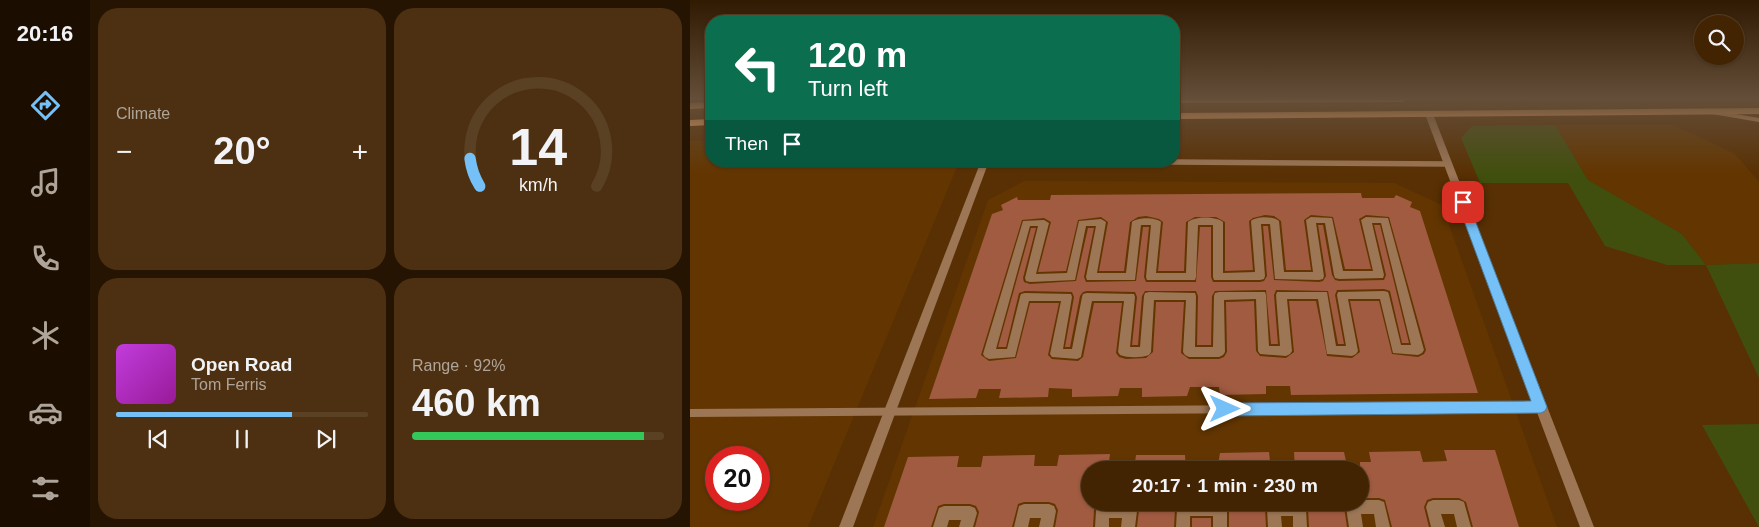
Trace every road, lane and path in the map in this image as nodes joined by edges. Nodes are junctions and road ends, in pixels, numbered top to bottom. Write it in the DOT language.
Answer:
graph roads {
  1 [pos="1433,124"];
  2 [pos="1180,162"];
  3 [pos="1448,164"];
  4 [pos="983,167"];
  5 [pos="1026,223"];
  6 [pos="1541,407"];
  7 [pos="890,412"];
  8 [pos="690,414"];
  9 [pos="846,527"];
  10 [pos="940,527"];
  11 [pos="966,527"];
  12 [pos="1021,527"];
  13 [pos="1046,527"];
  14 [pos="1102,527"];
  15 [pos="1128,527"];
  16 [pos="1184,527"];
  17 [pos="1220,527"];
  18 [pos="1275,527"];
  19 [pos="1300,527"];
  20 [pos="1356,527"];
  21 [pos="1383,527"];
  22 [pos="1438,527"];
  23 [pos="1464,527"];
  24 [pos="1587,527"];
  1 -- 3 [label="street"];
  2 -- 3 [label="lane"];
  3 -- 6 [label="street"];
  4 -- 7 [label="street"];
  5 -- 5 [label="street"];
  6 -- 7 [label="lane"];
  6 -- 24 [label="street"];
  7 -- 8 [label="lane"];
  7 -- 9 [label="street"];
  10 -- 11 [label="street"];
  12 -- 13 [label="street"];
  14 -- 15 [label="street"];
  16 -- 17 [label="street"];
  18 -- 19 [label="street"];
  20 -- 21 [label="street"];
  22 -- 23 [label="street"];
}
